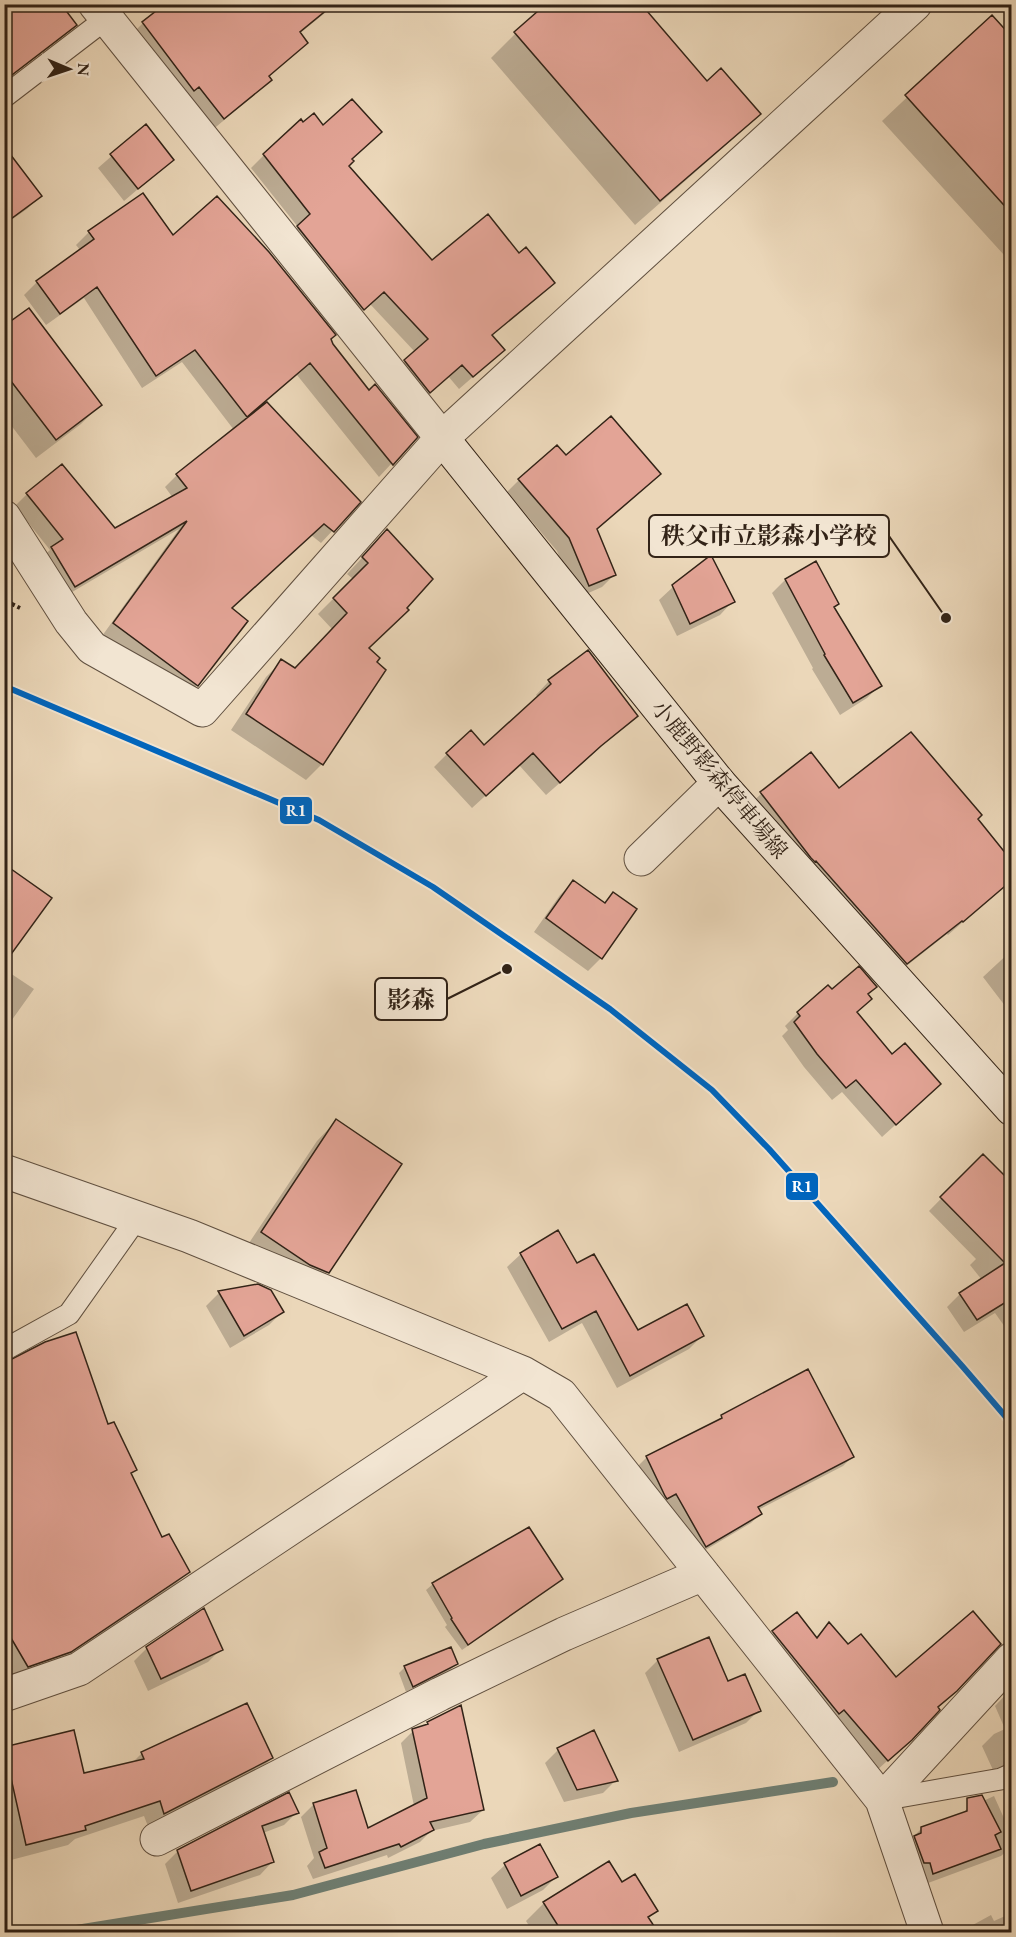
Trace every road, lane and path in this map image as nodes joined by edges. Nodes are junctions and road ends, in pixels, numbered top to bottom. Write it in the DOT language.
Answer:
graph roads {
  1 [pos="915,4"];
  2 [pos="101,11"];
  3 [pos="4,97"];
  4 [pos="442,438"];
  5 [pos="4,517"];
  6 [pos="719,783"];
  7 [pos="641,859"];
  8 [pos="1011,1109"];
  9 [pos="4,1171"];
  10 [pos="137,1218"];
  11 [pos="4,1350"];
  12 [pos="523,1373"];
  13 [pos="703,1574"];
  14 [pos="1011,1659"];
  15 [pos="4,1695"];
  16 [pos="1011,1774"];
  17 [pos="882,1800"];
  18 [pos="157,1839"];
  19 [pos="927,1932"];
  1 -- 4 [label="street"];
  2 -- 3 [label="lane"];
  2 -- 4 [label="street, 小鹿野影森停車場線"];
  4 -- 5 [label="street"];
  4 -- 6 [label="street, 小鹿野影森停車場線"];
  6 -- 7 [label="street"];
  6 -- 8 [label="street, 小鹿野影森停車場線"];
  9 -- 10 [label="street"];
  10 -- 11 [label="lane"];
  10 -- 12 [label="street"];
  12 -- 13 [label="street"];
  12 -- 15 [label="street"];
  13 -- 17 [label="street"];
  13 -- 18 [label="street"];
  14 -- 17 [label="street"];
  16 -- 17 [label="lane"];
  17 -- 19 [label="street"];
}
